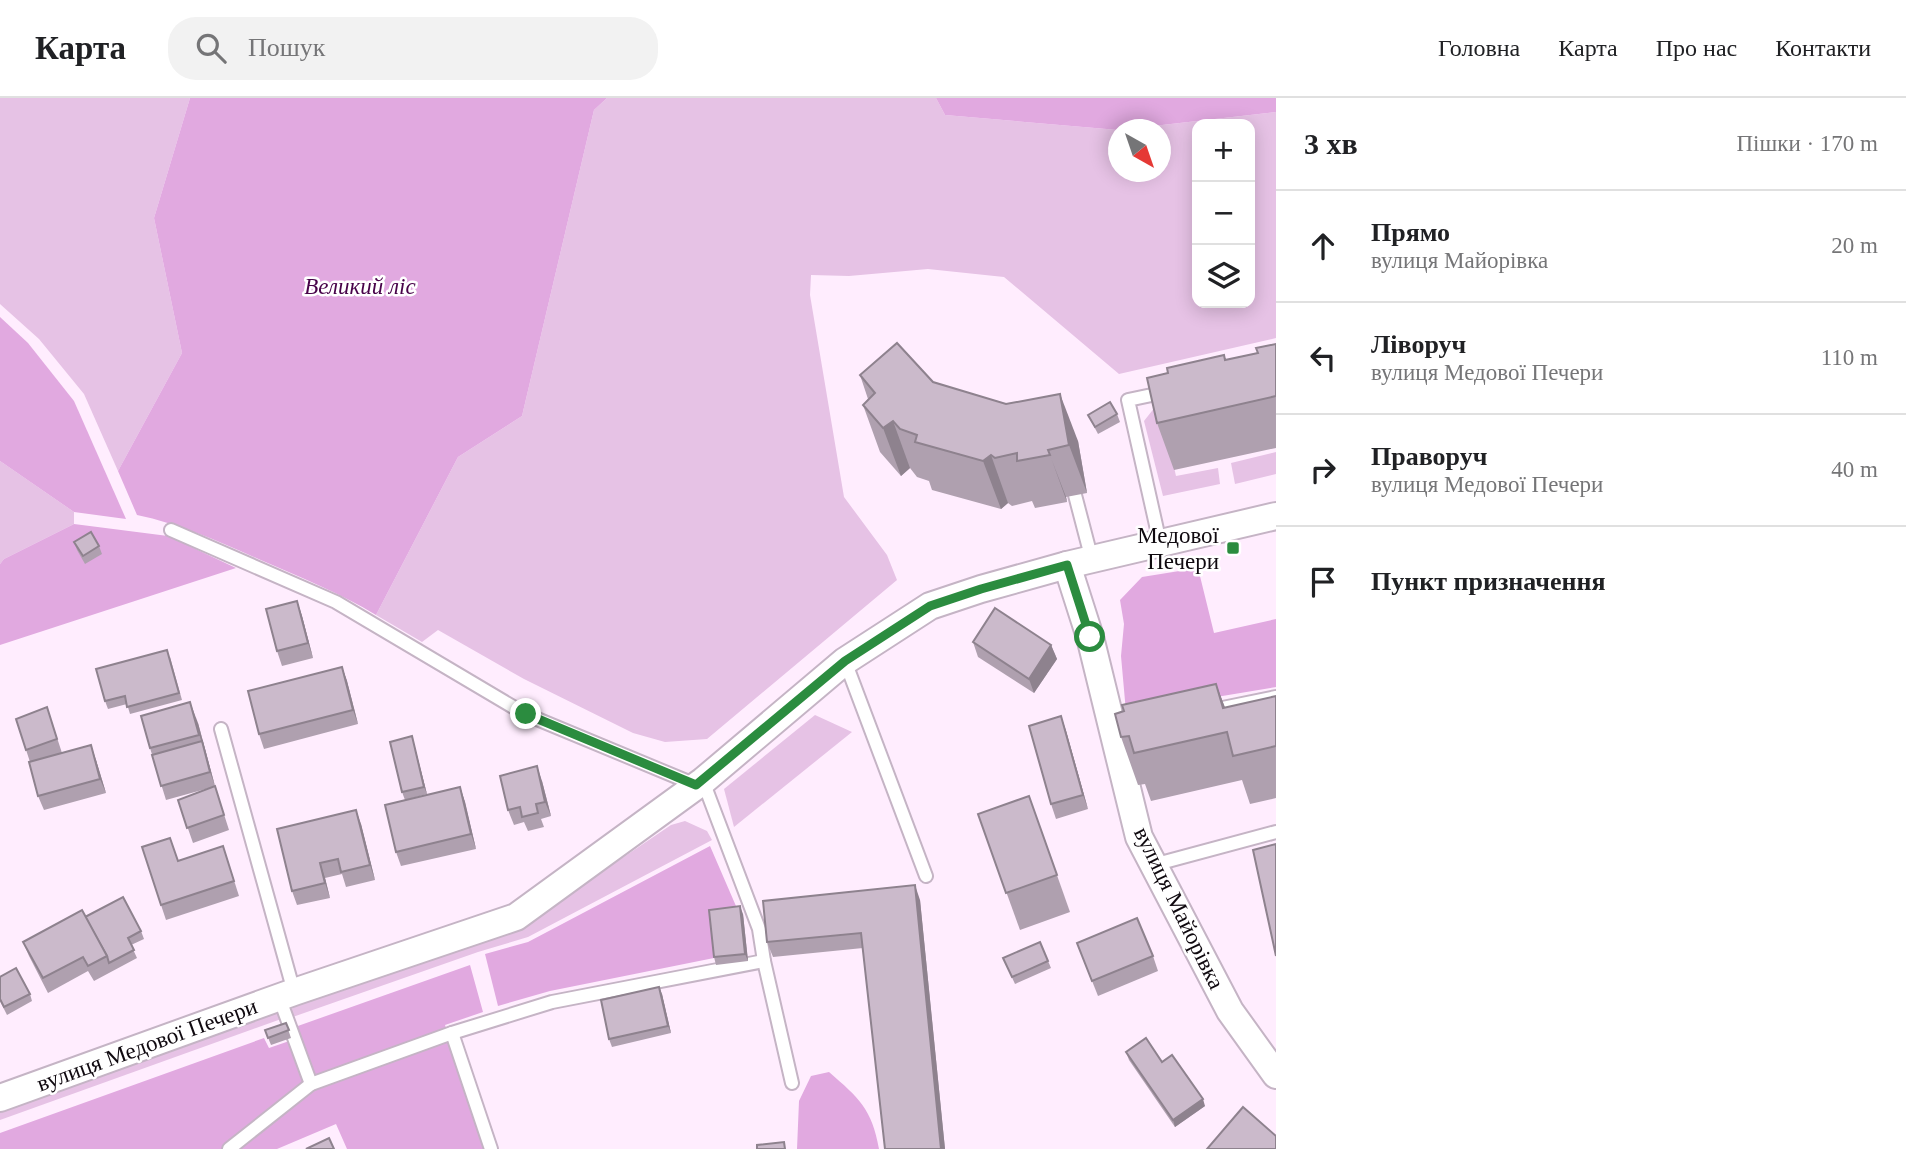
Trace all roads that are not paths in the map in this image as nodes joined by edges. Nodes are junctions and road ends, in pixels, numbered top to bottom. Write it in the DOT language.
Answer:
graph roads {
  1 [pos="1182,388"];
  2 [pos="1075,495"];
  3 [pos="1276,516"];
  4 [pos="171,530"];
  5 [pos="1160,543"];
  6 [pos="1079,562"];
  7 [pos="845,661"];
  8 [pos="1276,697"];
  9 [pos="1199,713"];
  10 [pos="221,729"];
  11 [pos="700,783"];
  12 [pos="1276,832"];
  13 [pos="1153,865"];
  14 [pos="926,876"];
  15 [pos="764,961"];
  16 [pos="287,994"];
  17 [pos="452,1033"];
  18 [pos="1276,1075"];
  19 [pos="792,1083"];
  20 [pos="312,1084"];
  21 [pos="0,1098"];
  22 [pos="229,1149"];
  23 [pos="491,1149"];
  1 -- 5 [label="lane"];
  2 -- 6 [label="lane"];
  3 -- 5 [label="street, вулиця Медової Печери"];
  4 -- 11 [label="lane"];
  5 -- 6 [label="street, вулиця Медової Печери"];
  6 -- 7 [label="street, вулиця Медової Печери"];
  6 -- 13 [label="street, вулиця Майорівка"];
  7 -- 11 [label="street, вулиця Медової Печери"];
  7 -- 14 [label="lane"];
  8 -- 9 [label="lane"];
  10 -- 16 [label="lane"];
  11 -- 15 [label="lane"];
  11 -- 16 [label="street, вулиця Медової Печери"];
  12 -- 13 [label="lane"];
  13 -- 18 [label="street, вулиця Майорівка"];
  15 -- 17 [label="lane"];
  15 -- 19 [label="lane"];
  16 -- 20 [label="lane"];
  16 -- 21 [label="street, вулиця Медової Печери"];
  17 -- 20 [label="lane"];
  17 -- 23 [label="lane"];
  20 -- 22 [label="lane"];
}
